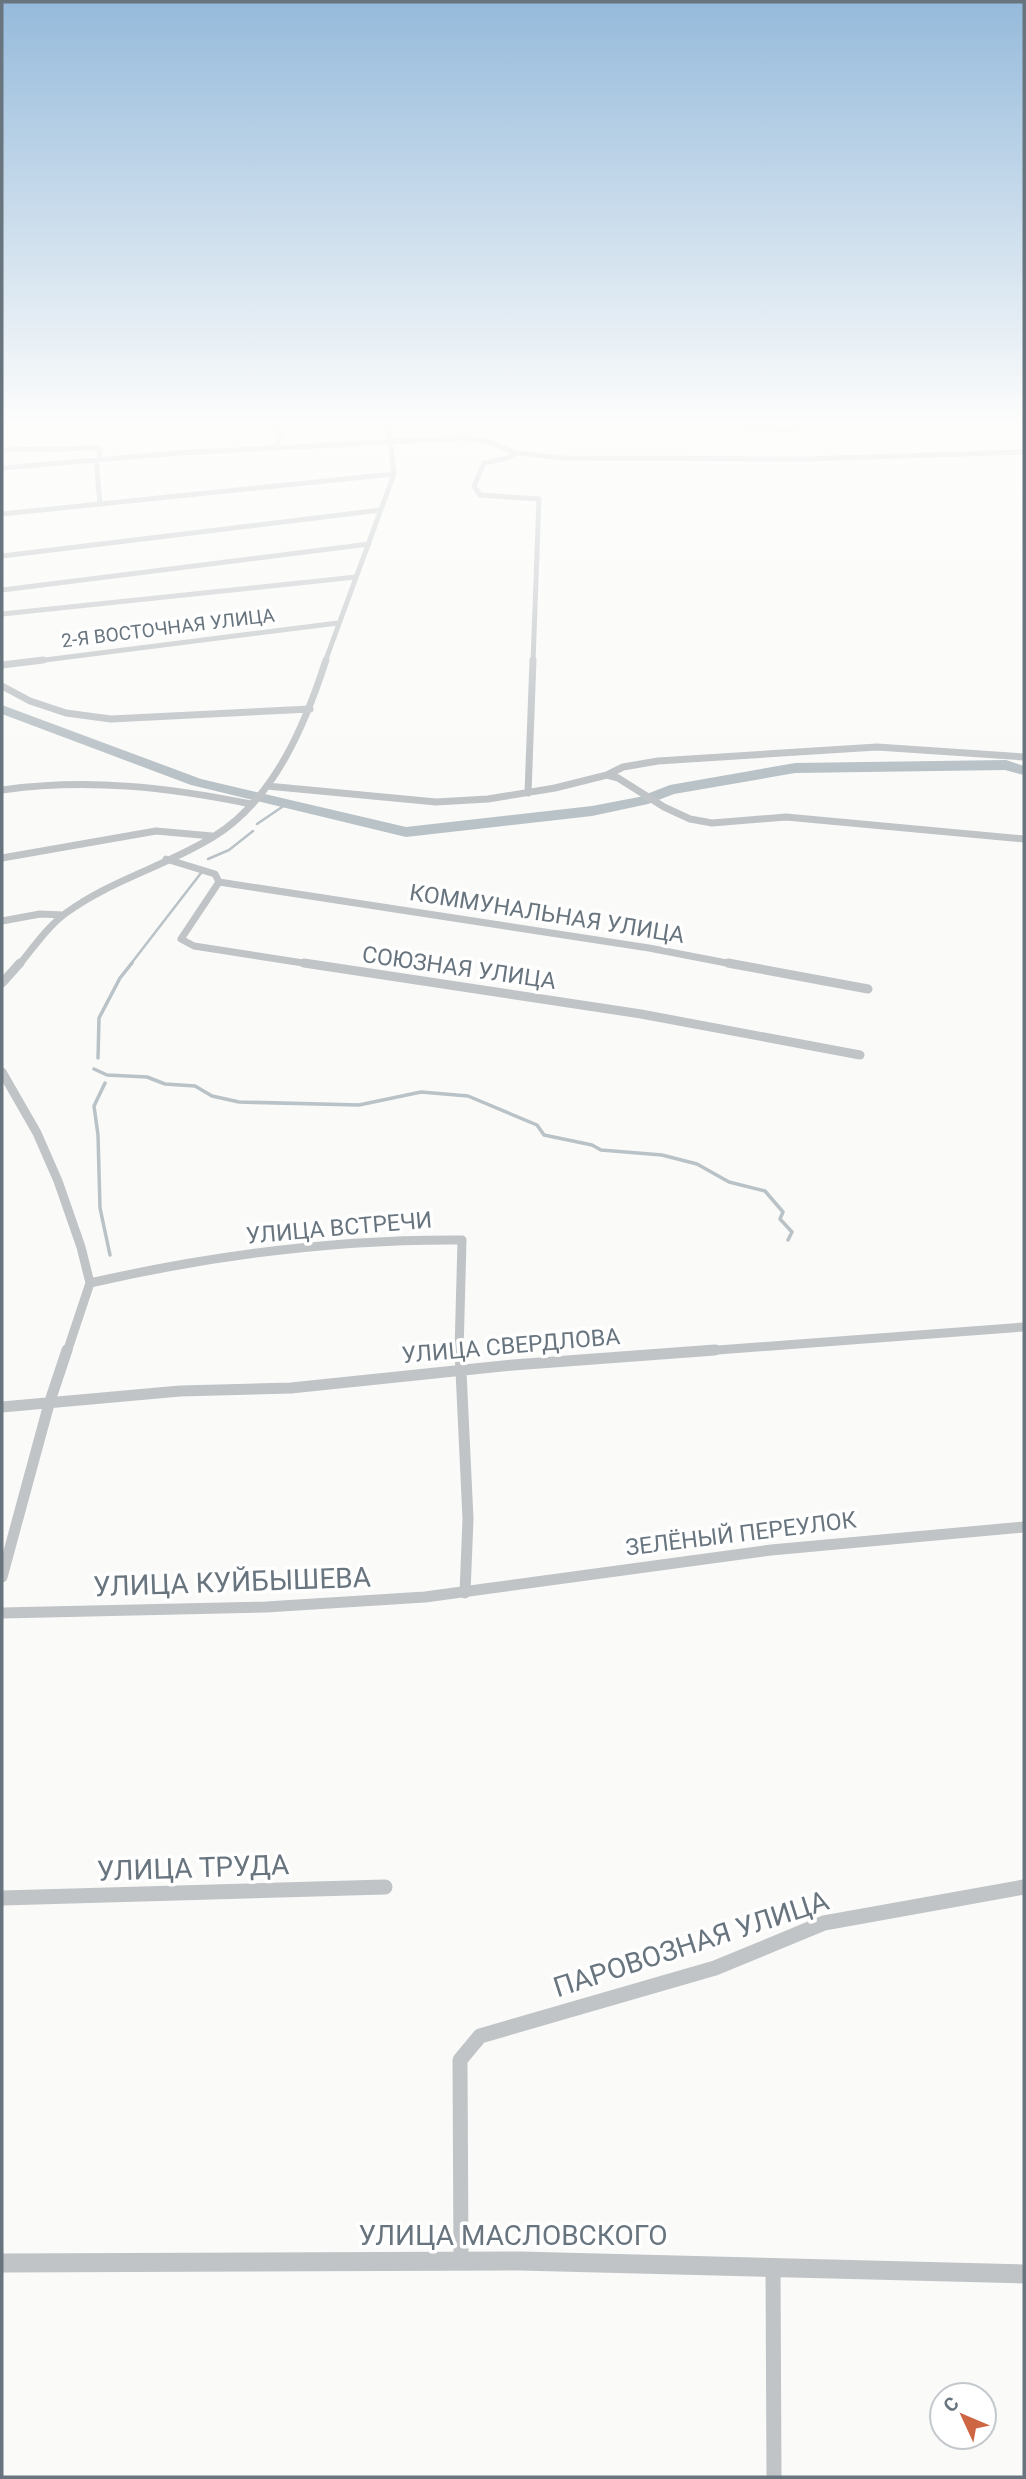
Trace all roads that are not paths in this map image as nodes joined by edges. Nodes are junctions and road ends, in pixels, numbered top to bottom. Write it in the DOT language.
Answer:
graph roads {
  1 [pos="135,540"];
  2 [pos="370,540"];
  3 [pos="537,540"];
  4 [pos="369,544"];
  5 [pos="2,556"];
  6 [pos="356,577"];
  7 [pos="2,590"];
  8 [pos="2,614"];
  9 [pos="338,623"];
  10 [pos="2,665"];
  11 [pos="2,685"];
  12 [pos="310,709"];
  13 [pos="1024,757"];
  14 [pos="607,775"];
  15 [pos="267,786"];
  16 [pos="2,790"];
  17 [pos="528,793"];
  18 [pos="251,804"];
  19 [pos="213,836"];
  20 [pos="1024,839"];
  21 [pos="2,858"];
  22 [pos="166,859"];
  23 [pos="219,882"];
  24 [pos="63,915"];
  25 [pos="2,921"];
  26 [pos="2,983"];
  27 [pos="868,989"];
  28 [pos="860,1055"];
  29 [pos="2,1072"];
  30 [pos="90,1283"];
  31 [pos="1024,1327"];
  32 [pos="459,1372"];
  33 [pos="49,1404"];
  34 [pos="2,1406"];
  35 [pos="1024,1527"];
  36 [pos="2,1577"];
  37 [pos="465,1593"];
  38 [pos="2,1613"];
  39 [pos="385,1887"];
  40 [pos="1024,1887"];
  41 [pos="2,1898"];
  42 [pos="461,2261"];
  43 [pos="2,2263"];
  44 [pos="773,2265"];
  45 [pos="1024,2274"];
  46 [pos="774,2477"];
  1 -- 5 [label="street"];
  2 -- 4 [label="street"];
  3 -- 17 [label="street"];
  4 -- 6 [label="street"];
  4 -- 7 [label="street"];
  6 -- 8 [label="street"];
  6 -- 9 [label="street"];
  9 -- 10 [label="street, 2-Я ВОСТОЧНАЯ УЛИЦА"];
  9 -- 12 [label="street"];
  11 -- 12 [label="street"];
  12 -- 15 [label="street"];
  13 -- 14 [label="street"];
  14 -- 17 [label="street"];
  14 -- 20 [label="street"];
  15 -- 17 [label="street"];
  15 -- 18 [label="street"];
  16 -- 18 [label="street"];
  18 -- 19 [label="street"];
  19 -- 21 [label="street"];
  19 -- 22 [label="street"];
  22 -- 23 [label="street"];
  22 -- 24 [label="street"];
  23 -- 27 [label="street, КОММУНАЛЬНАЯ УЛИЦА"];
  23 -- 28 [label="street, СОЮЗНАЯ УЛИЦА"];
  24 -- 25 [label="street"];
  24 -- 26 [label="street"];
  29 -- 30 [label="street"];
  30 -- 32 [label="street, УЛИЦА ВСТРЕЧИ"];
  30 -- 33 [label="street"];
  31 -- 32 [label="street, УЛИЦА СВЕРДЛОВА"];
  32 -- 33 [label="street, УЛИЦА СВЕРДЛОВА"];
  32 -- 37 [label="street"];
  33 -- 34 [label="street, УЛИЦА СВЕРДЛОВА"];
  33 -- 36 [label="street"];
  35 -- 37 [label="street, ЗЕЛЁНЫЙ ПЕРЕУЛОК"];
  37 -- 38 [label="street, УЛИЦА КУЙБЫШЕВА"];
  39 -- 41 [label="street, УЛИЦА ТРУДА"];
  40 -- 42 [label="street, ПАРОВОЗНАЯ УЛИЦА"];
  42 -- 43 [label="street, УЛИЦА МАСЛОВСКОГО"];
  42 -- 44 [label="street, УЛИЦА МАСЛОВСКОГО"];
  44 -- 45 [label="street, УЛИЦА МАСЛОВСКОГО"];
  44 -- 46 [label="street"];
}
